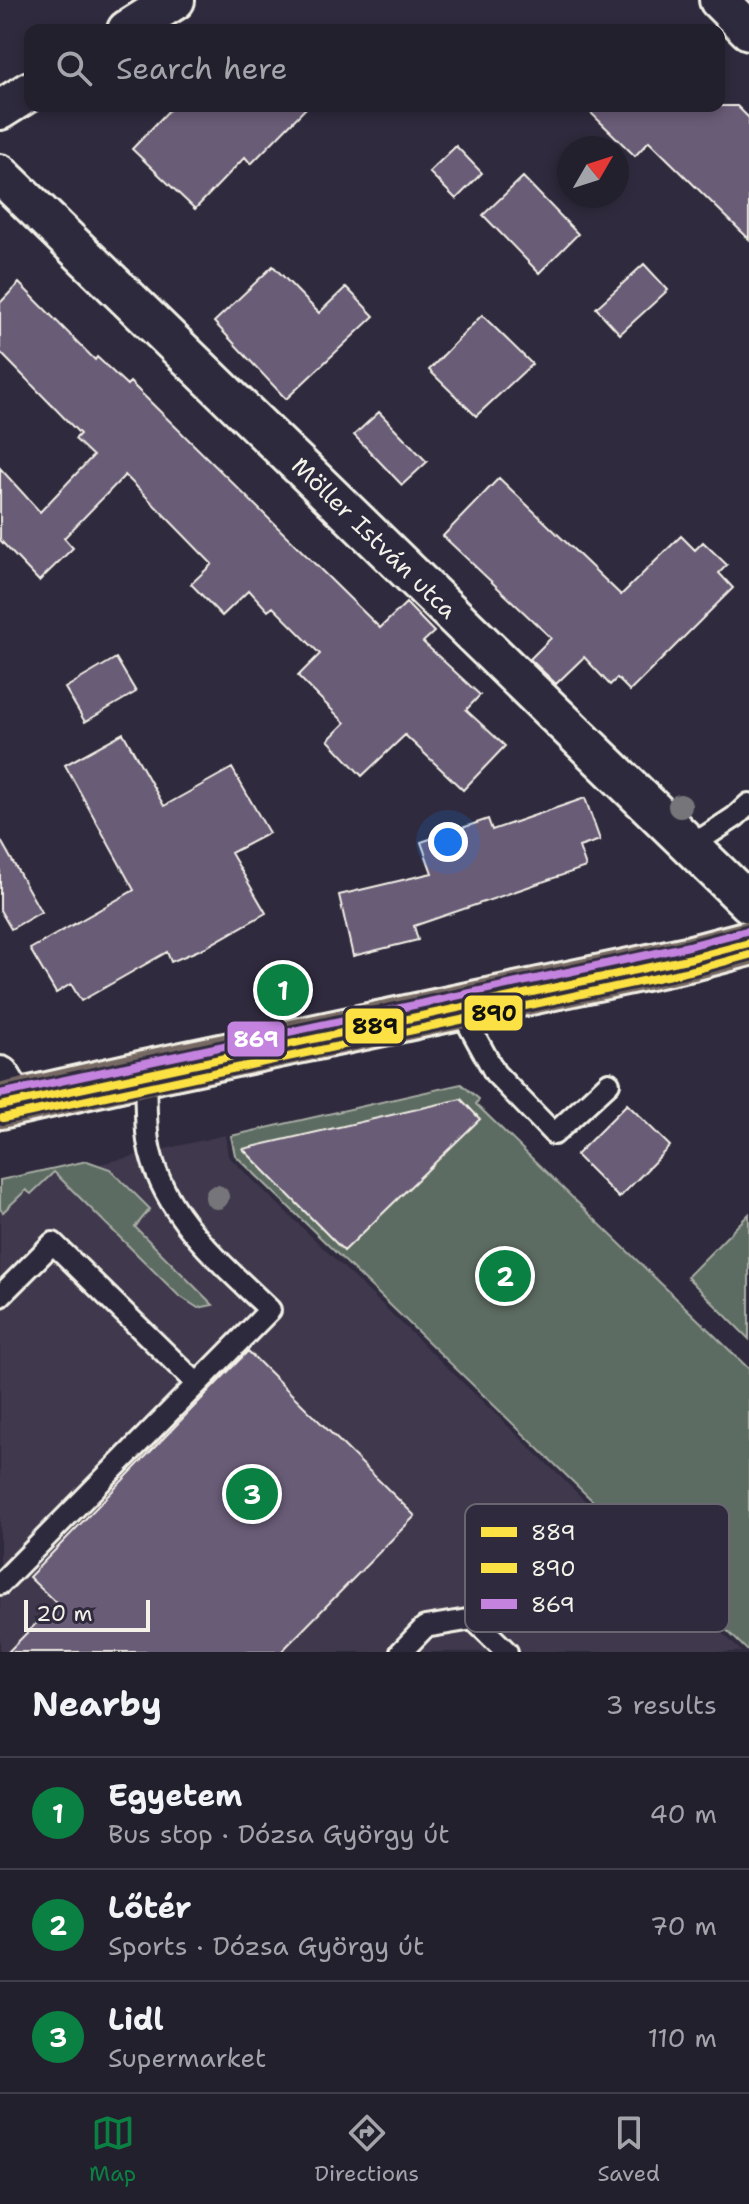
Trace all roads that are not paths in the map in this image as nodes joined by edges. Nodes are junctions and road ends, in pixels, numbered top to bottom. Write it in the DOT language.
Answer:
graph roads {
  1 [pos="175,0"];
  2 [pos="719,0"];
  3 [pos="137,24"];
  4 [pos="749,30"];
  5 [pos="24,95"];
  6 [pos="0,110"];
  7 [pos="0,174"];
  8 [pos="749,804"];
  9 [pos="691,846"];
  10 [pos="749,903"];
  11 [pos="749,943"];
  12 [pos="459,1007"];
  13 [pos="145,1073"];
  14 [pos="609,1083"];
  15 [pos="5,1095"];
  16 [pos="0,1296"];
  17 [pos="197,1384"];
  18 [pos="0,1584"];
  19 [pos="465,1620"];
  20 [pos="486,1632"];
  21 [pos="401,1652"];
  22 [pos="507,1652"];
  1 -- 3 [label="street"];
  2 -- 4 [label="street"];
  5 -- 6 [label="street"];
  7 -- 9 [label="street, Möller István utca"];
  8 -- 9 [label="lane"];
  9 -- 10 [label="street, Möller István utca"];
  11 -- 12 [label="main road"];
  12 -- 13 [label="main road"];
  12 -- 14 [label="lane"];
  13 -- 15 [label="main road"];
  13 -- 17 [label="lane"];
  16 -- 17 [label="lane"];
  17 -- 18 [label="lane"];
  19 -- 21 [label="lane"];
  20 -- 22 [label="lane"];
}
